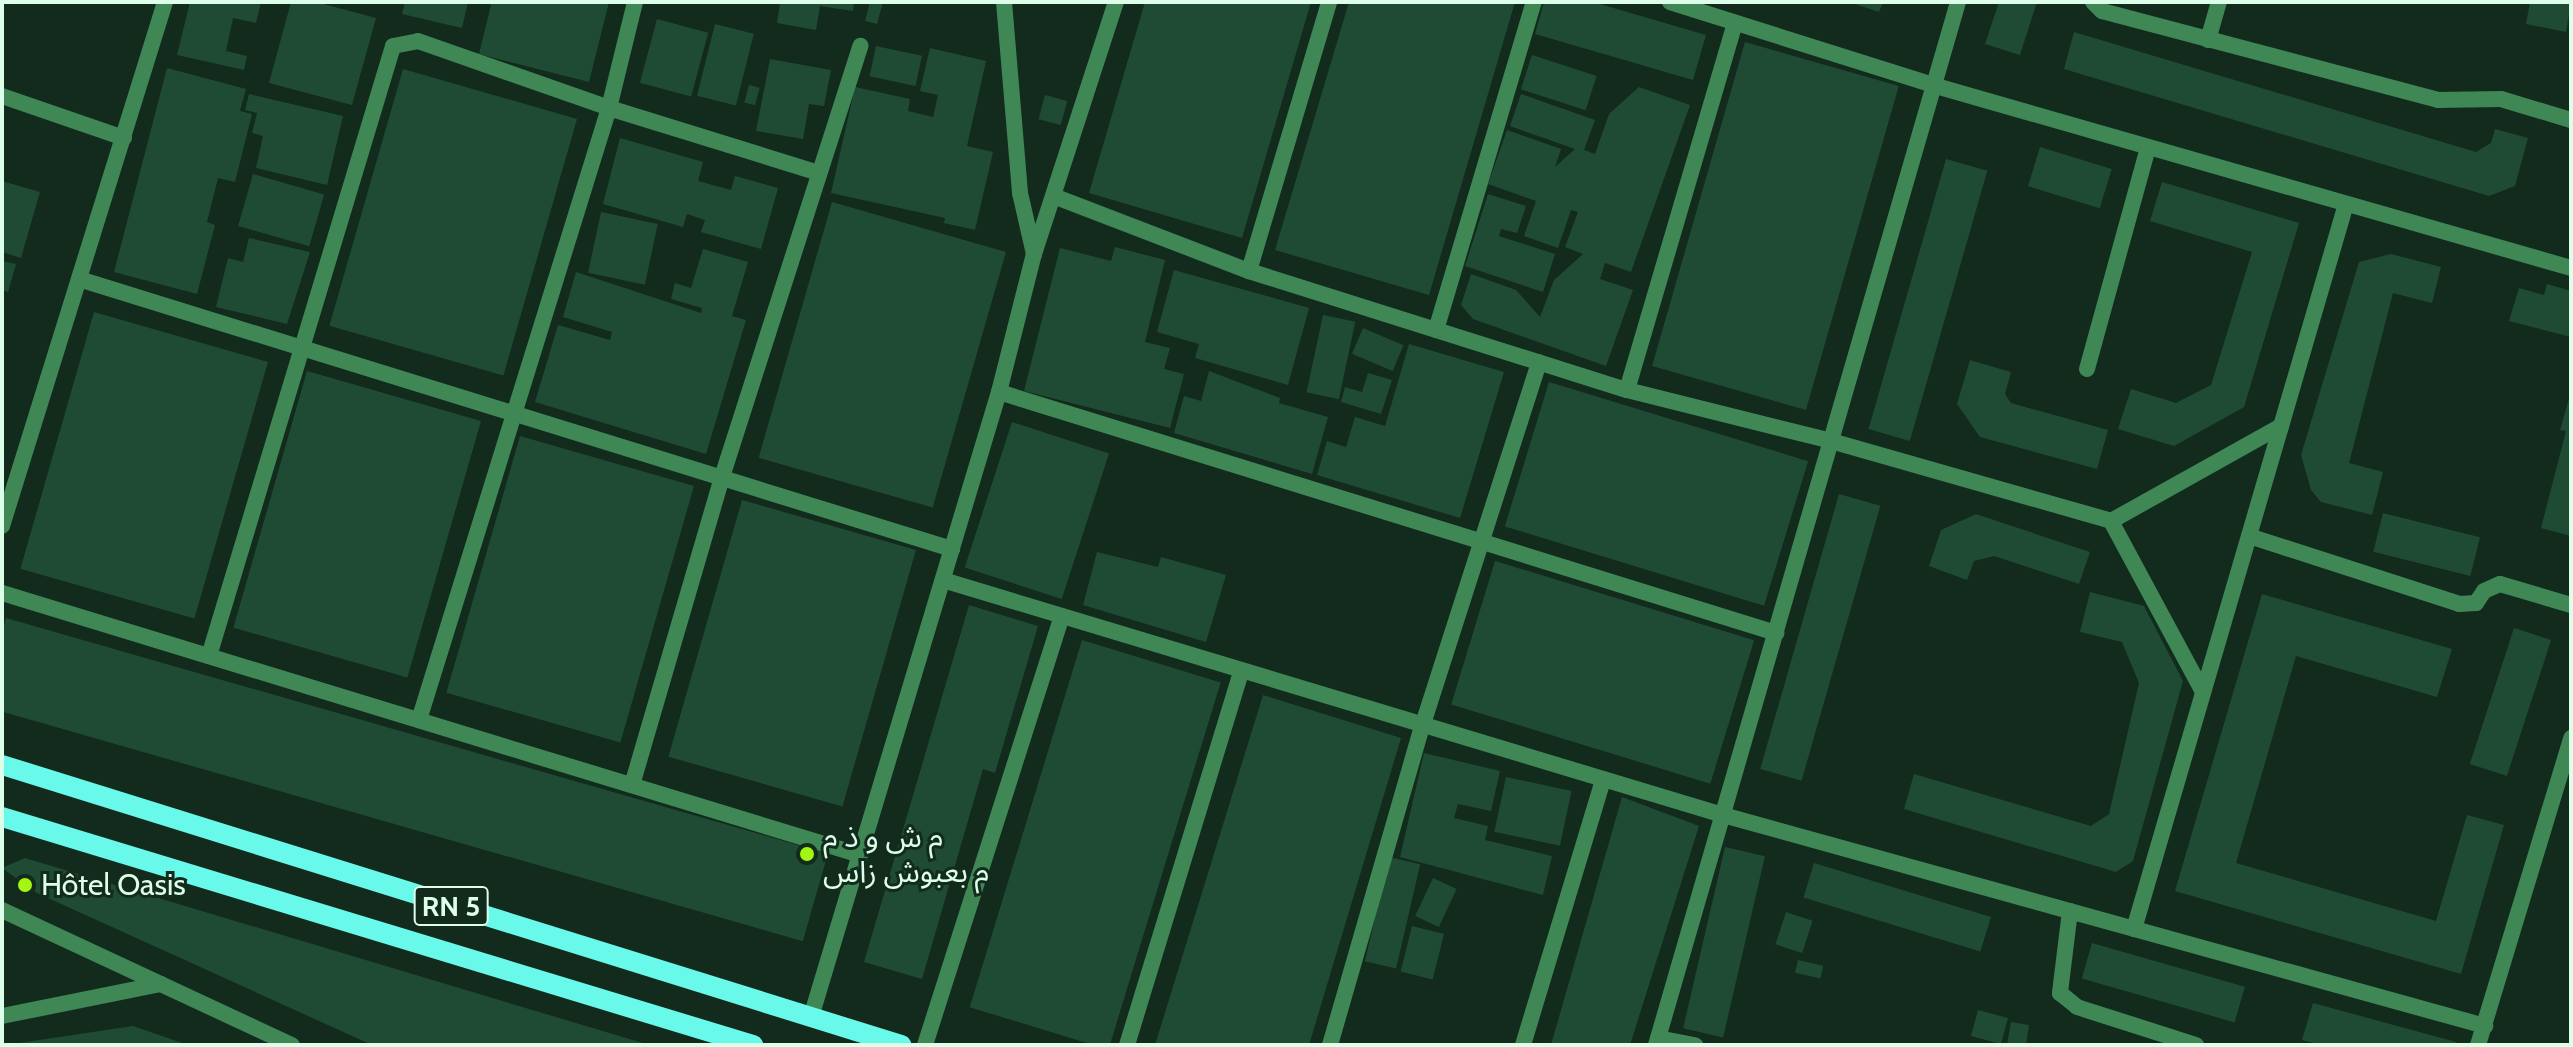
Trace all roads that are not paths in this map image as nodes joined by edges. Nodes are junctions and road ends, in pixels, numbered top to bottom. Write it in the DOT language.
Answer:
graph roads {
  1 [pos="165,2"];
  2 [pos="635,2"];
  3 [pos="1004,2"];
  4 [pos="1116,2"];
  5 [pos="1329,2"];
  6 [pos="1534,2"];
  7 [pos="1670,2"];
  8 [pos="1958,2"];
  9 [pos="2093,2"];
  10 [pos="2219,2"];
  11 [pos="1735,23"];
  12 [pos="2208,40"];
  13 [pos="860,46"];
  14 [pos="1936,86"];
  15 [pos="2,96"];
  16 [pos="609,108"];
  17 [pos="2571,120"];
  18 [pos="124,138"];
  19 [pos="2148,147"];
  20 [pos="819,173"];
  21 [pos="1056,197"];
  22 [pos="2346,204"];
  23 [pos="1034,254"];
  24 [pos="2571,268"];
  25 [pos="1249,271"];
  26 [pos="79,279"];
  27 [pos="1436,330"];
  28 [pos="306,349"];
  29 [pos="1539,362"];
  30 [pos="2087,369"];
  31 [pos="1627,390"];
  32 [pos="999,392"];
  33 [pos="515,413"];
  34 [pos="2281,426"];
  35 [pos="1831,441"];
  36 [pos="722,477"];
  37 [pos="2111,521"];
  38 [pos="2,526"];
  39 [pos="2249,536"];
  40 [pos="1481,541"];
  41 [pos="952,549"];
  42 [pos="943,580"];
  43 [pos="2,593"];
  44 [pos="2571,605"];
  45 [pos="1062,616"];
  46 [pos="1776,633"];
  47 [pos="209,656"];
  48 [pos="1241,671"];
  49 [pos="2203,692"];
  50 [pos="419,720"];
  51 [pos="1422,727"];
  52 [pos="2571,738"];
  53 [pos="2,765"];
  54 [pos="1603,780"];
  55 [pos="632,785"];
  56 [pos="1723,815"];
  57 [pos="2,817"];
  58 [pos="860,855"];
  59 [pos="2,910"];
  60 [pos="2070,911"];
  61 [pos="2134,929"];
  62 [pos="161,984"];
  63 [pos="2,1016"];
  64 [pos="811,1017"];
  65 [pos="2485,1026"];
  66 [pos="1657,1042"];
  67 [pos="292,1045"];
  68 [pos="753,1045"];
  69 [pos="901,1045"];
  70 [pos="925,1045"];
  71 [pos="1127,1045"];
  72 [pos="1330,1045"];
  73 [pos="1523,1045"];
  74 [pos="1695,1045"];
  75 [pos="2196,1045"];
  76 [pos="2478,1045"];
  1 -- 18 [label="street"];
  2 -- 16 [label="street"];
  3 -- 23 [label="street"];
  4 -- 21 [label="street"];
  5 -- 25 [label="street"];
  6 -- 27 [label="street"];
  7 -- 11 [label="street"];
  8 -- 14 [label="street"];
  9 -- 12 [label="street"];
  10 -- 12 [label="street"];
  11 -- 14 [label="street"];
  11 -- 31 [label="street"];
  12 -- 17 [label="street"];
  13 -- 20 [label="street"];
  14 -- 19 [label="street"];
  14 -- 35 [label="street"];
  15 -- 18 [label="street"];
  16 -- 20 [label="street"];
  16 -- 28 [label="street"];
  16 -- 33 [label="street"];
  18 -- 26 [label="street"];
  19 -- 22 [label="street"];
  19 -- 30 [label="street"];
  20 -- 36 [label="street"];
  21 -- 23 [label="street"];
  21 -- 25 [label="street"];
  22 -- 24 [label="street"];
  22 -- 34 [label="street"];
  23 -- 32 [label="street"];
  25 -- 27 [label="street"];
  26 -- 28 [label="street"];
  26 -- 38 [label="street"];
  27 -- 29 [label="street"];
  28 -- 33 [label="street"];
  28 -- 47 [label="street"];
  29 -- 31 [label="street"];
  29 -- 40 [label="street"];
  31 -- 35 [label="street"];
  32 -- 40 [label="street"];
  32 -- 41 [label="street"];
  33 -- 36 [label="street"];
  33 -- 50 [label="street"];
  34 -- 37 [label="street"];
  34 -- 39 [label="street"];
  35 -- 37 [label="street"];
  35 -- 46 [label="street"];
  36 -- 41 [label="street"];
  36 -- 55 [label="street"];
  37 -- 49 [label="street"];
  39 -- 44 [label="street"];
  39 -- 49 [label="street"];
  40 -- 46 [label="street"];
  40 -- 51 [label="street"];
  41 -- 42 [label="street"];
  42 -- 45 [label="street"];
  42 -- 58 [label="street"];
  43 -- 47 [label="street"];
  45 -- 48 [label="street"];
  45 -- 70 [label="street"];
  46 -- 56 [label="street"];
  47 -- 50 [label="street"];
  48 -- 51 [label="street"];
  48 -- 71 [label="street"];
  49 -- 61 [label="street"];
  50 -- 55 [label="street"];
  51 -- 54 [label="street"];
  51 -- 72 [label="street"];
  52 -- 65 [label="street"];
  53 -- 64 [label="main road, RN 5"];
  54 -- 56 [label="street"];
  54 -- 73 [label="street"];
  55 -- 58 [label="street"];
  56 -- 60 [label="street"];
  56 -- 66 [label="street"];
  57 -- 68 [label="main road, RN 5"];
  58 -- 64 [label="street"];
  59 -- 62 [label="street"];
  60 -- 61 [label="street"];
  60 -- 75 [label="street"];
  61 -- 65 [label="street"];
  62 -- 63 [label="street"];
  62 -- 67 [label="street"];
  64 -- 69 [label="main road, RN 5"];
  65 -- 76 [label="street"];
  66 -- 74 [label="street"];
}
